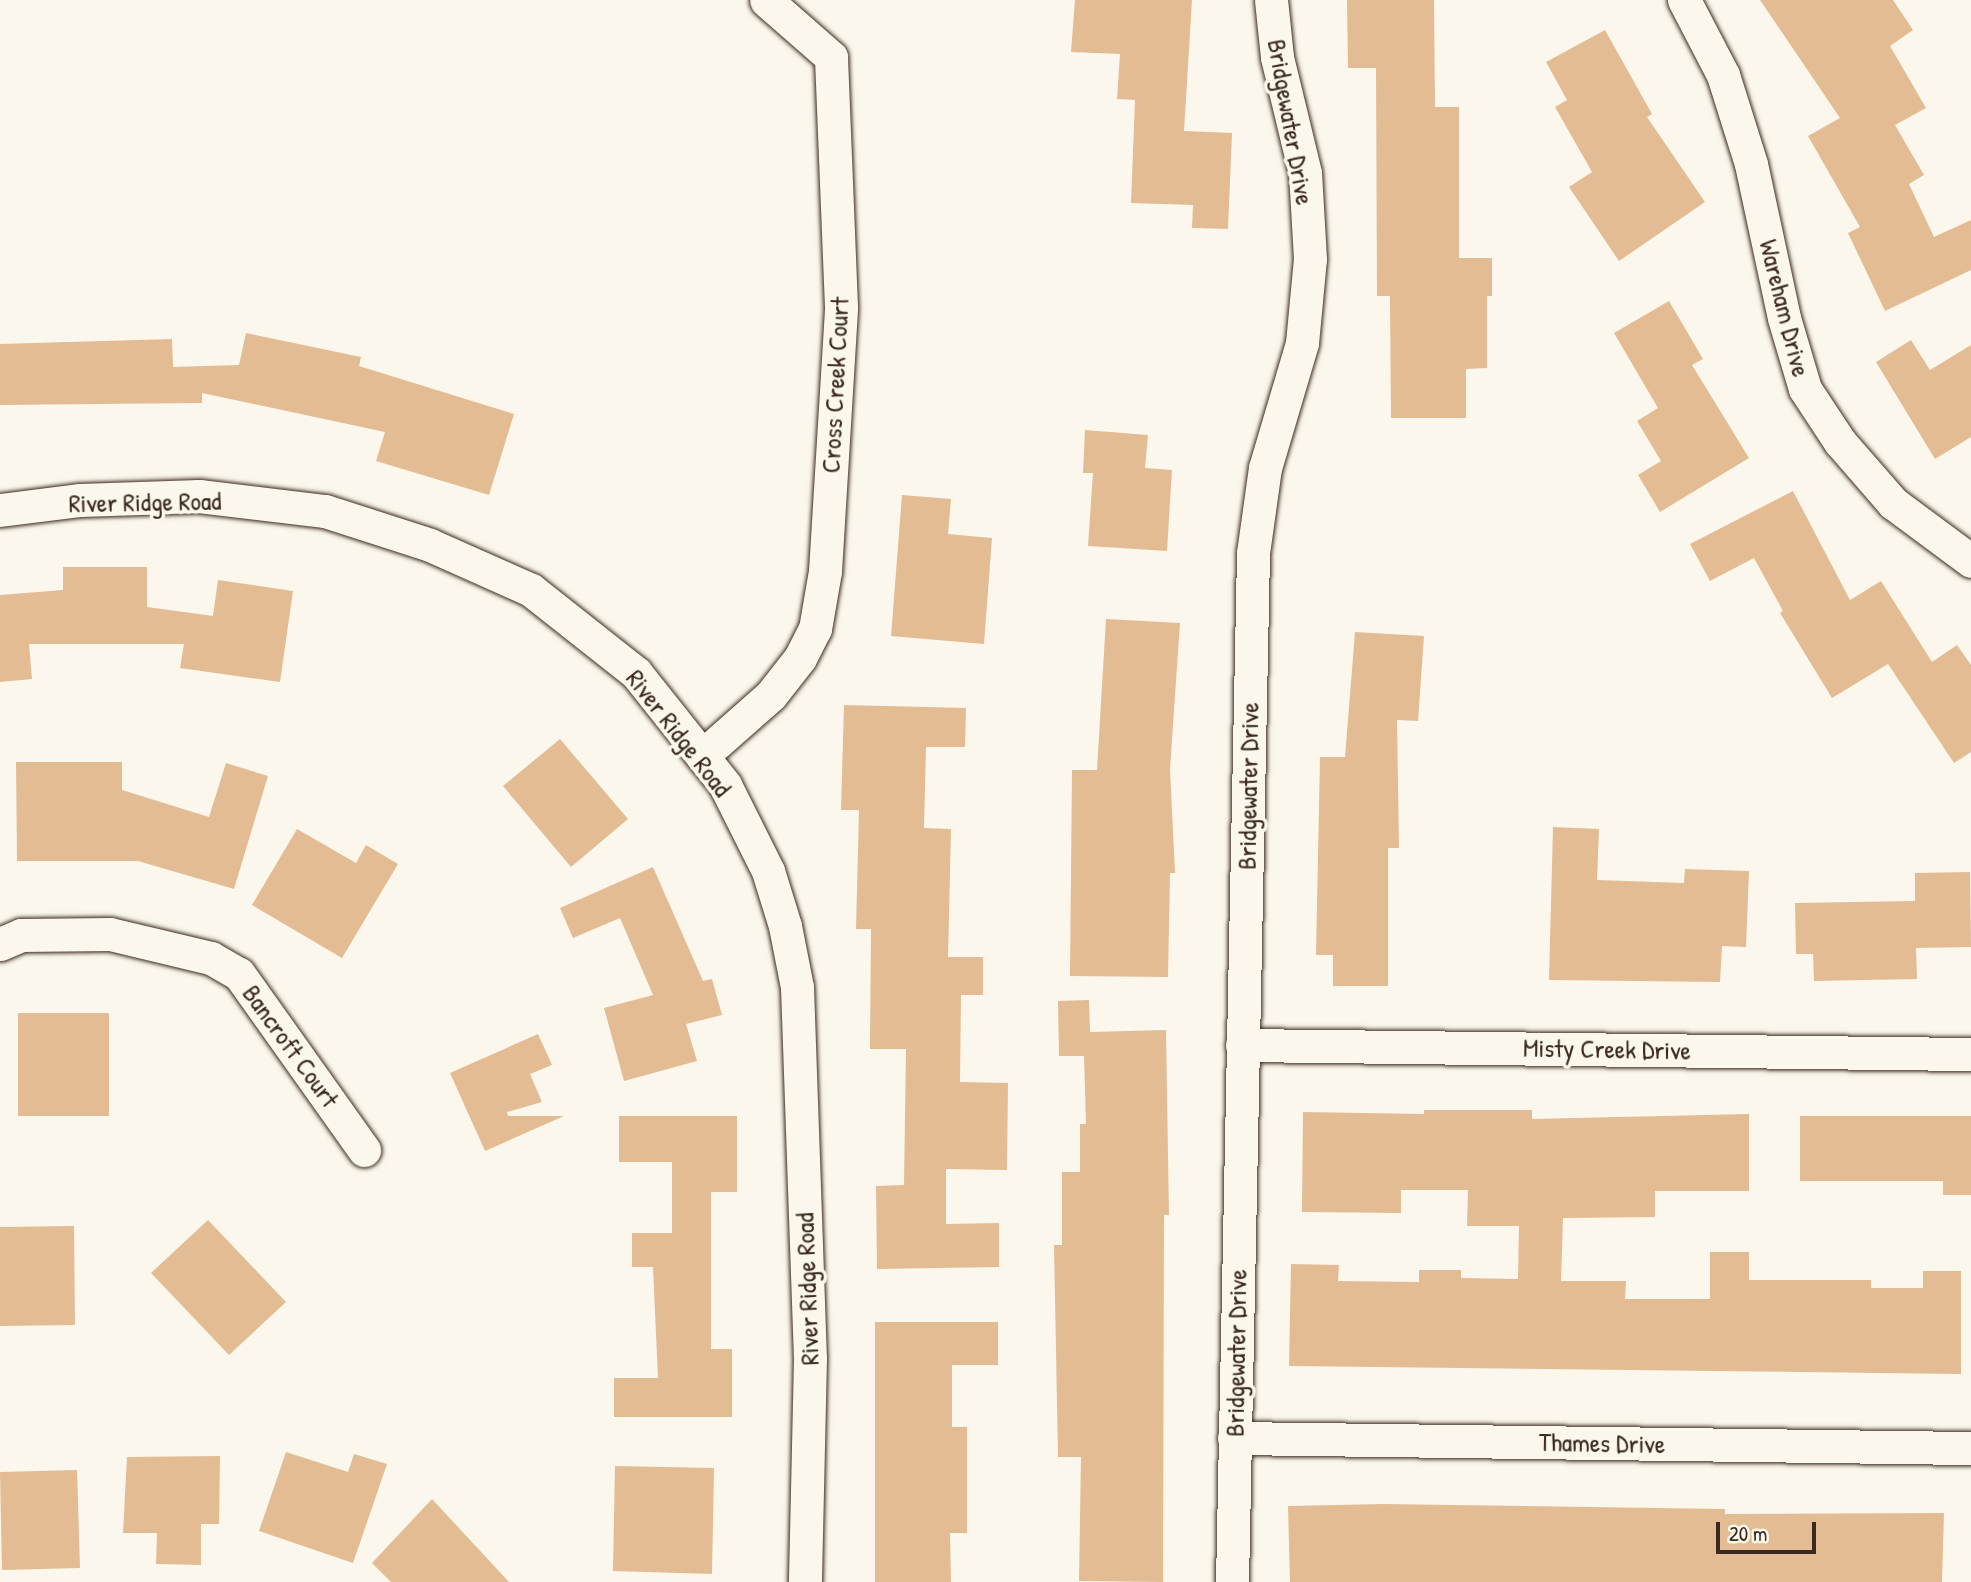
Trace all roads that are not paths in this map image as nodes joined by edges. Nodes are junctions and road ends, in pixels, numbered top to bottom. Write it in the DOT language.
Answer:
graph roads {
  1 [pos="766,0"];
  2 [pos="1271,0"];
  3 [pos="1684,0"];
  4 [pos="0,510"];
  5 [pos="1963,544"];
  6 [pos="702,756"];
  7 [pos="0,944"];
  8 [pos="1242,1045"];
  9 [pos="1971,1054"];
  10 [pos="364,1150"];
  11 [pos="1234,1438"];
  12 [pos="1971,1448"];
  13 [pos="805,1582"];
  14 [pos="1232,1582"];
  1 -- 6 [label="street, Cross Creek Court"];
  2 -- 8 [label="street, Bridgewater Drive"];
  3 -- 5 [label="street, Wareham Drive"];
  4 -- 6 [label="street, River Ridge Road"];
  6 -- 13 [label="street, River Ridge Road"];
  7 -- 10 [label="street, Bancroft Court"];
  8 -- 9 [label="street, Misty Creek Drive"];
  8 -- 11 [label="street, Bridgewater Drive"];
  11 -- 12 [label="street, Thames Drive"];
  11 -- 14 [label="street, Bridgewater Drive"];
}
